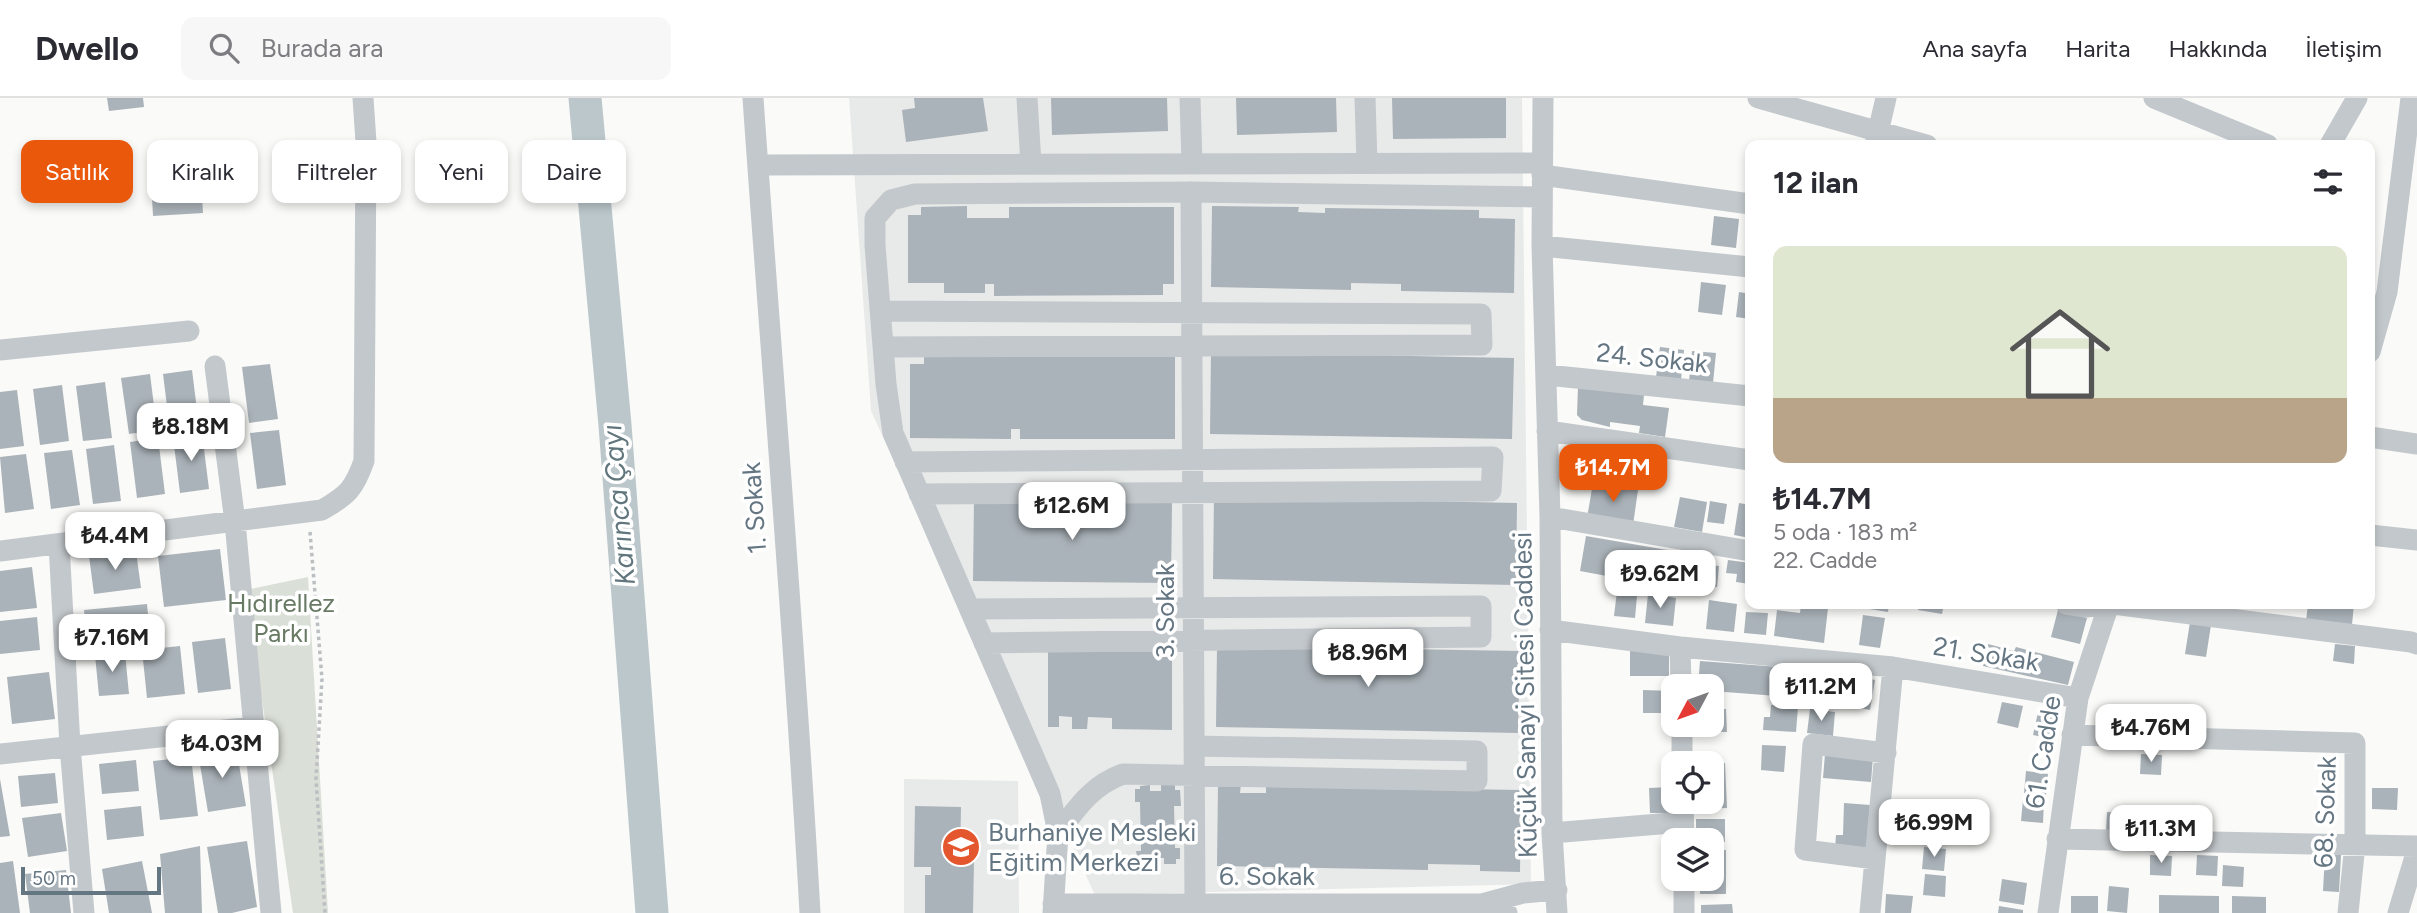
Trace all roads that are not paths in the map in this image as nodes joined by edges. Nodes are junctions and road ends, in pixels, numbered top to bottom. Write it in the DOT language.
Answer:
graph roads {
  1 [pos="363,98"];
  2 [pos="753,98"];
  3 [pos="1027,98"];
  4 [pos="1190,98"];
  5 [pos="1365,98"];
  6 [pos="1543,98"];
  7 [pos="1758,98"];
  8 [pos="1886,98"];
  9 [pos="2154,98"];
  10 [pos="2357,98"];
  11 [pos="2411,98"];
  12 [pos="1877,139"];
  13 [pos="2256,140"];
  14 [pos="2333,140"];
  15 [pos="1192,163"];
  16 [pos="1367,163"];
  17 [pos="1031,164"];
  18 [pos="758,165"];
  19 [pos="1542,178"];
  20 [pos="1191,191"];
  21 [pos="1745,203"];
  22 [pos="1542,246"];
  23 [pos="1745,266"];
  24 [pos="880,311"];
  25 [pos="1192,312"];
  26 [pos="189,331"];
  27 [pos="2375,334"];
  28 [pos="1192,346"];
  29 [pos="883,347"];
  30 [pos="0,350"];
  31 [pos="215,366"];
  32 [pos="1547,375"];
  33 [pos="1745,395"];
  34 [pos="1547,431"];
  35 [pos="2375,438"];
  36 [pos="2417,444"];
  37 [pos="1192,459"];
  38 [pos="1745,459"];
  39 [pos="905,461"];
  40 [pos="1192,492"];
  41 [pos="919,494"];
  42 [pos="1550,517"];
  43 [pos="236,522"];
  44 [pos="2375,536"];
  45 [pos="2417,540"];
  46 [pos="59,544"];
  47 [pos="1745,550"];
  48 [pos="0,551"];
  49 [pos="1193,608"];
  50 [pos="970,609"];
  51 [pos="2108,609"];
  52 [pos="2190,609"];
  53 [pos="2271,614"];
  54 [pos="1550,630"];
  55 [pos="1193,641"];
  56 [pos="985,643"];
  57 [pos="2417,644"];
  58 [pos="1680,647"];
  59 [pos="1893,667"];
  60 [pos="1681,674"];
  61 [pos="2078,698"];
  62 [pos="253,727"];
  63 [pos="2072,735"];
  64 [pos="70,746"];
  65 [pos="1194,746"];
  66 [pos="1886,753"];
  67 [pos="0,754"];
  68 [pos="1194,777"];
  69 [pos="1683,821"];
  70 [pos="1058,833"];
  71 [pos="1552,833"];
  72 [pos="2057,839"];
  73 [pos="2354,844"];
  74 [pos="2417,848"];
  75 [pos="1875,859"];
  76 [pos="1557,890"];
  77 [pos="1684,891"];
  78 [pos="1482,904"];
  79 [pos="1053,909"];
  80 [pos="1325,909"];
  81 [pos="1195,910"];
  82 [pos="84,913"];
  83 [pos="271,913"];
  84 [pos="810,913"];
  85 [pos="1507,913"];
  86 [pos="1557,913"];
  87 [pos="1684,913"];
  88 [pos="1870,913"];
  89 [pos="2048,913"];
  90 [pos="2348,913"];
  91 [pos="2399,913"];
  1 -- 43 [label="street"];
  2 -- 18 [label="street, 1. Sokak"];
  3 -- 17 [label="street"];
  4 -- 15 [label="street"];
  5 -- 16 [label="street"];
  6 -- 19 [label="street, Küçük Sanayi Sitesi Caddesi"];
  7 -- 12 [label="street"];
  8 -- 12 [label="street"];
  9 -- 13 [label="street"];
  10 -- 14 [label="street"];
  11 -- 27 [label="street"];
  15 -- 16 [label="street"];
  15 -- 17 [label="street"];
  16 -- 19 [label="street"];
  17 -- 18 [label="street"];
  18 -- 84 [label="street, 1. Sokak"];
  19 -- 20 [label="street"];
  19 -- 21 [label="street"];
  19 -- 22 [label="street, Küçük Sanayi Sitesi Caddesi"];
  20 -- 24 [label="street"];
  20 -- 25 [label="street, 3. Sokak"];
  22 -- 23 [label="street"];
  22 -- 32 [label="street, Küçük Sanayi Sitesi Caddesi"];
  24 -- 25 [label="street"];
  24 -- 29 [label="street"];
  25 -- 28 [label="street, 3. Sokak"];
  25 -- 28 [label="street"];
  26 -- 30 [label="street"];
  28 -- 29 [label="street"];
  28 -- 37 [label="street, 3. Sokak"];
  29 -- 39 [label="street"];
  31 -- 43 [label="street"];
  32 -- 33 [label="street, 24. Sokak"];
  32 -- 34 [label="street, Küçük Sanayi Sitesi Caddesi"];
  34 -- 38 [label="street"];
  34 -- 42 [label="street, Küçük Sanayi Sitesi Caddesi"];
  35 -- 36 [label="street"];
  37 -- 39 [label="street"];
  37 -- 40 [label="street, 3. Sokak"];
  37 -- 40 [label="street"];
  39 -- 41 [label="street"];
  40 -- 41 [label="street"];
  40 -- 49 [label="street, 3. Sokak"];
  41 -- 50 [label="street"];
  42 -- 47 [label="street"];
  42 -- 54 [label="street, Küçük Sanayi Sitesi Caddesi"];
  43 -- 46 [label="street"];
  43 -- 62 [label="street"];
  44 -- 45 [label="street"];
  46 -- 48 [label="street"];
  46 -- 64 [label="street"];
  49 -- 50 [label="street"];
  49 -- 55 [label="street, 3. Sokak"];
  49 -- 55 [label="street"];
  50 -- 56 [label="street"];
  51 -- 61 [label="street, 61. Cadde"];
  52 -- 53 [label="street"];
  53 -- 57 [label="street"];
  54 -- 58 [label="street, 21. Sokak"];
  54 -- 71 [label="street, Küçük Sanayi Sitesi Caddesi"];
  55 -- 56 [label="street"];
  55 -- 65 [label="street, 3. Sokak"];
  56 -- 70 [label="street"];
  58 -- 59 [label="street, 21. Sokak"];
  58 -- 60 [label="street"];
  59 -- 61 [label="street, 21. Sokak"];
  59 -- 66 [label="street"];
  61 -- 63 [label="street, 61. Cadde"];
  62 -- 64 [label="street"];
  62 -- 83 [label="street"];
  63 -- 72 [label="street, 61. Cadde"];
  63 -- 73 [label="street, 68. Sokak"];
  64 -- 67 [label="street"];
  64 -- 82 [label="street"];
  65 -- 68 [label="street, 3. Sokak"];
  65 -- 68 [label="street"];
  66 -- 75 [label="street"];
  66 -- 75 [label="street"];
  68 -- 70 [label="street"];
  68 -- 81 [label="street, 3. Sokak"];
  69 -- 71 [label="street"];
  70 -- 79 [label="street"];
  71 -- 76 [label="street, Küçük Sanayi Sitesi Caddesi"];
  72 -- 73 [label="street"];
  72 -- 89 [label="street, 61. Cadde"];
  73 -- 74 [label="street"];
  73 -- 90 [label="street, 68. Sokak"];
  74 -- 91 [label="street"];
  75 -- 88 [label="street"];
  76 -- 78 [label="street"];
  76 -- 86 [label="street, Küçük Sanayi Sitesi Caddesi"];
  77 -- 87 [label="street"];
  78 -- 80 [label="street, 6. Sokak"];
  78 -- 85 [label="street"];
  79 -- 81 [label="street, 6. Sokak"];
  80 -- 81 [label="street, 6. Sokak"];
}
